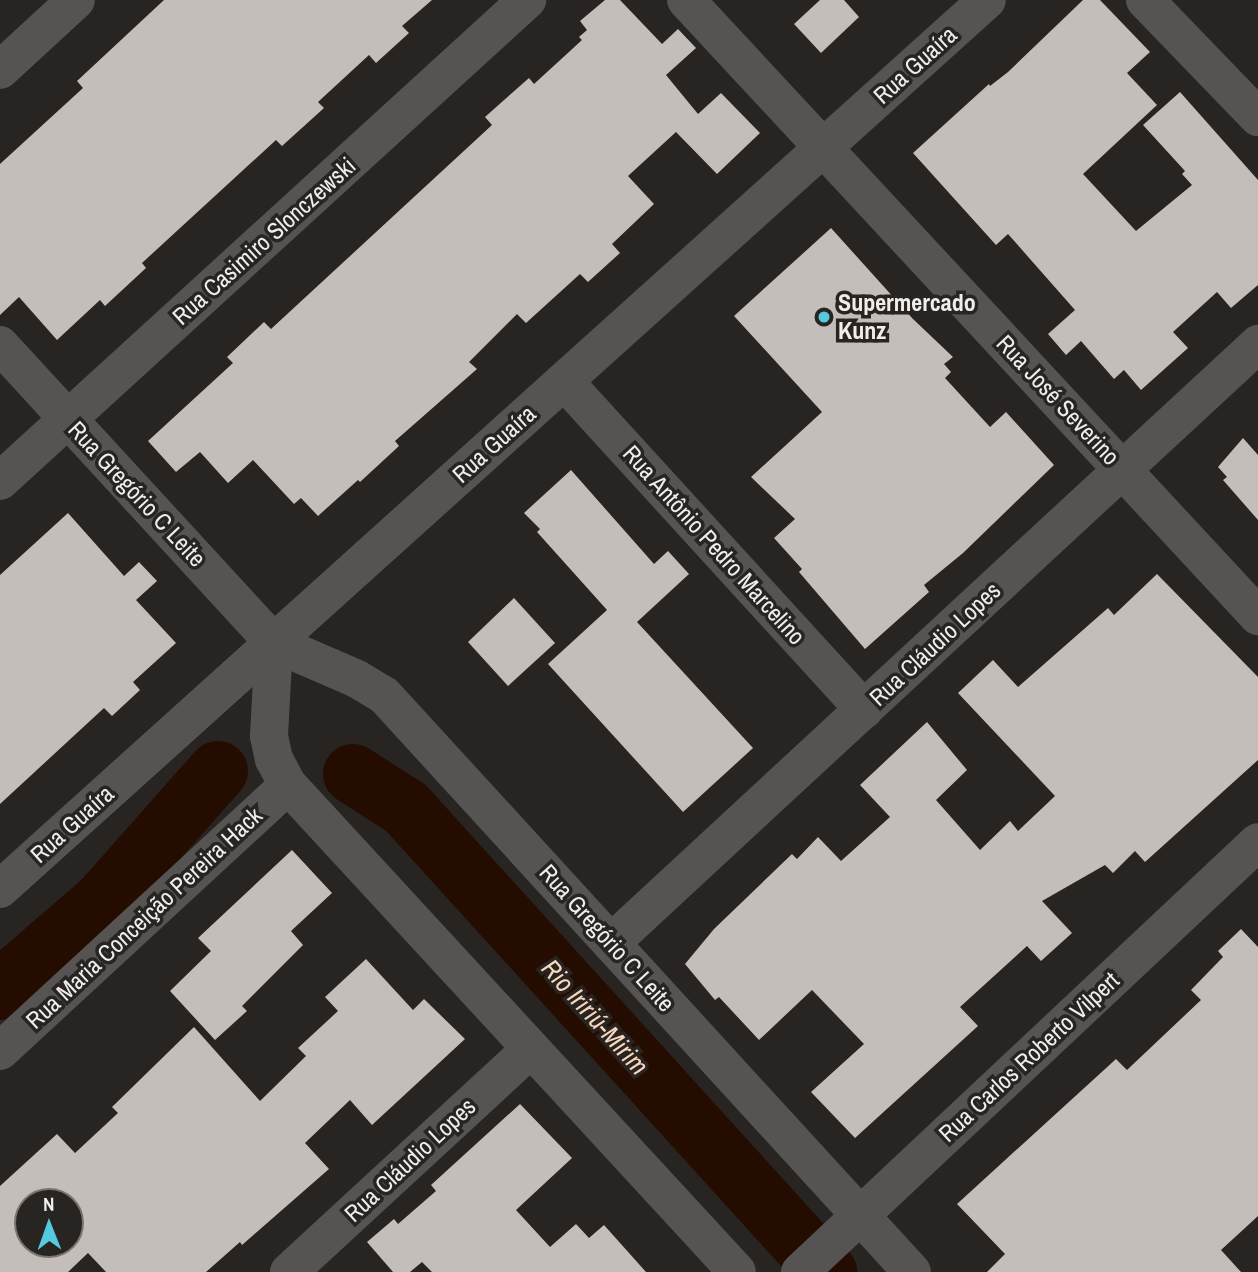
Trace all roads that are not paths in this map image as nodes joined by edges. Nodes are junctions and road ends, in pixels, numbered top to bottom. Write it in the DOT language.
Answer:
graph roads {
  1 [pos="76,0"];
  2 [pos="527,0"];
  3 [pos="686,0"];
  4 [pos="987,0"];
  5 [pos="1145,0"];
  6 [pos="0,70"];
  7 [pos="1258,117"];
  8 [pos="823,148"];
  9 [pos="1258,344"];
  10 [pos="0,345"];
  11 [pos="564,381"];
  12 [pos="68,419"];
  13 [pos="1122,470"];
  14 [pos="0,481"];
  15 [pos="1258,616"];
  16 [pos="274,643"];
  17 [pos="864,709"];
  18 [pos="288,785"];
  19 [pos="1258,842"];
  20 [pos="0,889"];
  21 [pos="611,943"];
  22 [pos="531,1049"];
  23 [pos="0,1051"];
  24 [pos="851,1225"];
  25 [pos="289,1272"];
  26 [pos="737,1272"];
  27 [pos="800,1272"];
  28 [pos="912,1272"];
  1 -- 6 [label="street"];
  2 -- 12 [label="street, Rua Casimiro Slonczewski"];
  3 -- 8 [label="street, Rua José Severino"];
  4 -- 8 [label="street, Rua Guaíra"];
  5 -- 7 [label="street"];
  8 -- 11 [label="street, Rua Guaíra"];
  8 -- 13 [label="street, Rua José Severino"];
  9 -- 13 [label="street, Rua Cláudio Lopes"];
  10 -- 12 [label="street, Rua Gregório C Leite"];
  11 -- 16 [label="street, Rua Guaíra"];
  11 -- 17 [label="street, Rua Antônio Pedro Marcelino"];
  12 -- 14 [label="street, Rua Casimiro Slonczewski"];
  12 -- 16 [label="street, Rua Gregório C Leite"];
  13 -- 15 [label="street, Rua José Severino"];
  13 -- 17 [label="street, Rua Cláudio Lopes"];
  16 -- 18 [label="street"];
  16 -- 20 [label="street, Rua Guaíra"];
  16 -- 21 [label="street, Rua Gregório C Leite"];
  17 -- 21 [label="street, Rua Cláudio Lopes"];
  18 -- 22 [label="street"];
  18 -- 23 [label="street, Rua Maria Conceição Pereira Hack"];
  19 -- 24 [label="street, Rua Carlos Roberto Vilpert"];
  21 -- 24 [label="street, Rua Gregório C Leite"];
  22 -- 25 [label="street, Rua Cláudio Lopes"];
  22 -- 26 [label="street"];
  24 -- 27 [label="street, Rua Carlos Roberto Vilpert"];
  24 -- 28 [label="street, Rua Gregório C Leite"];
}
